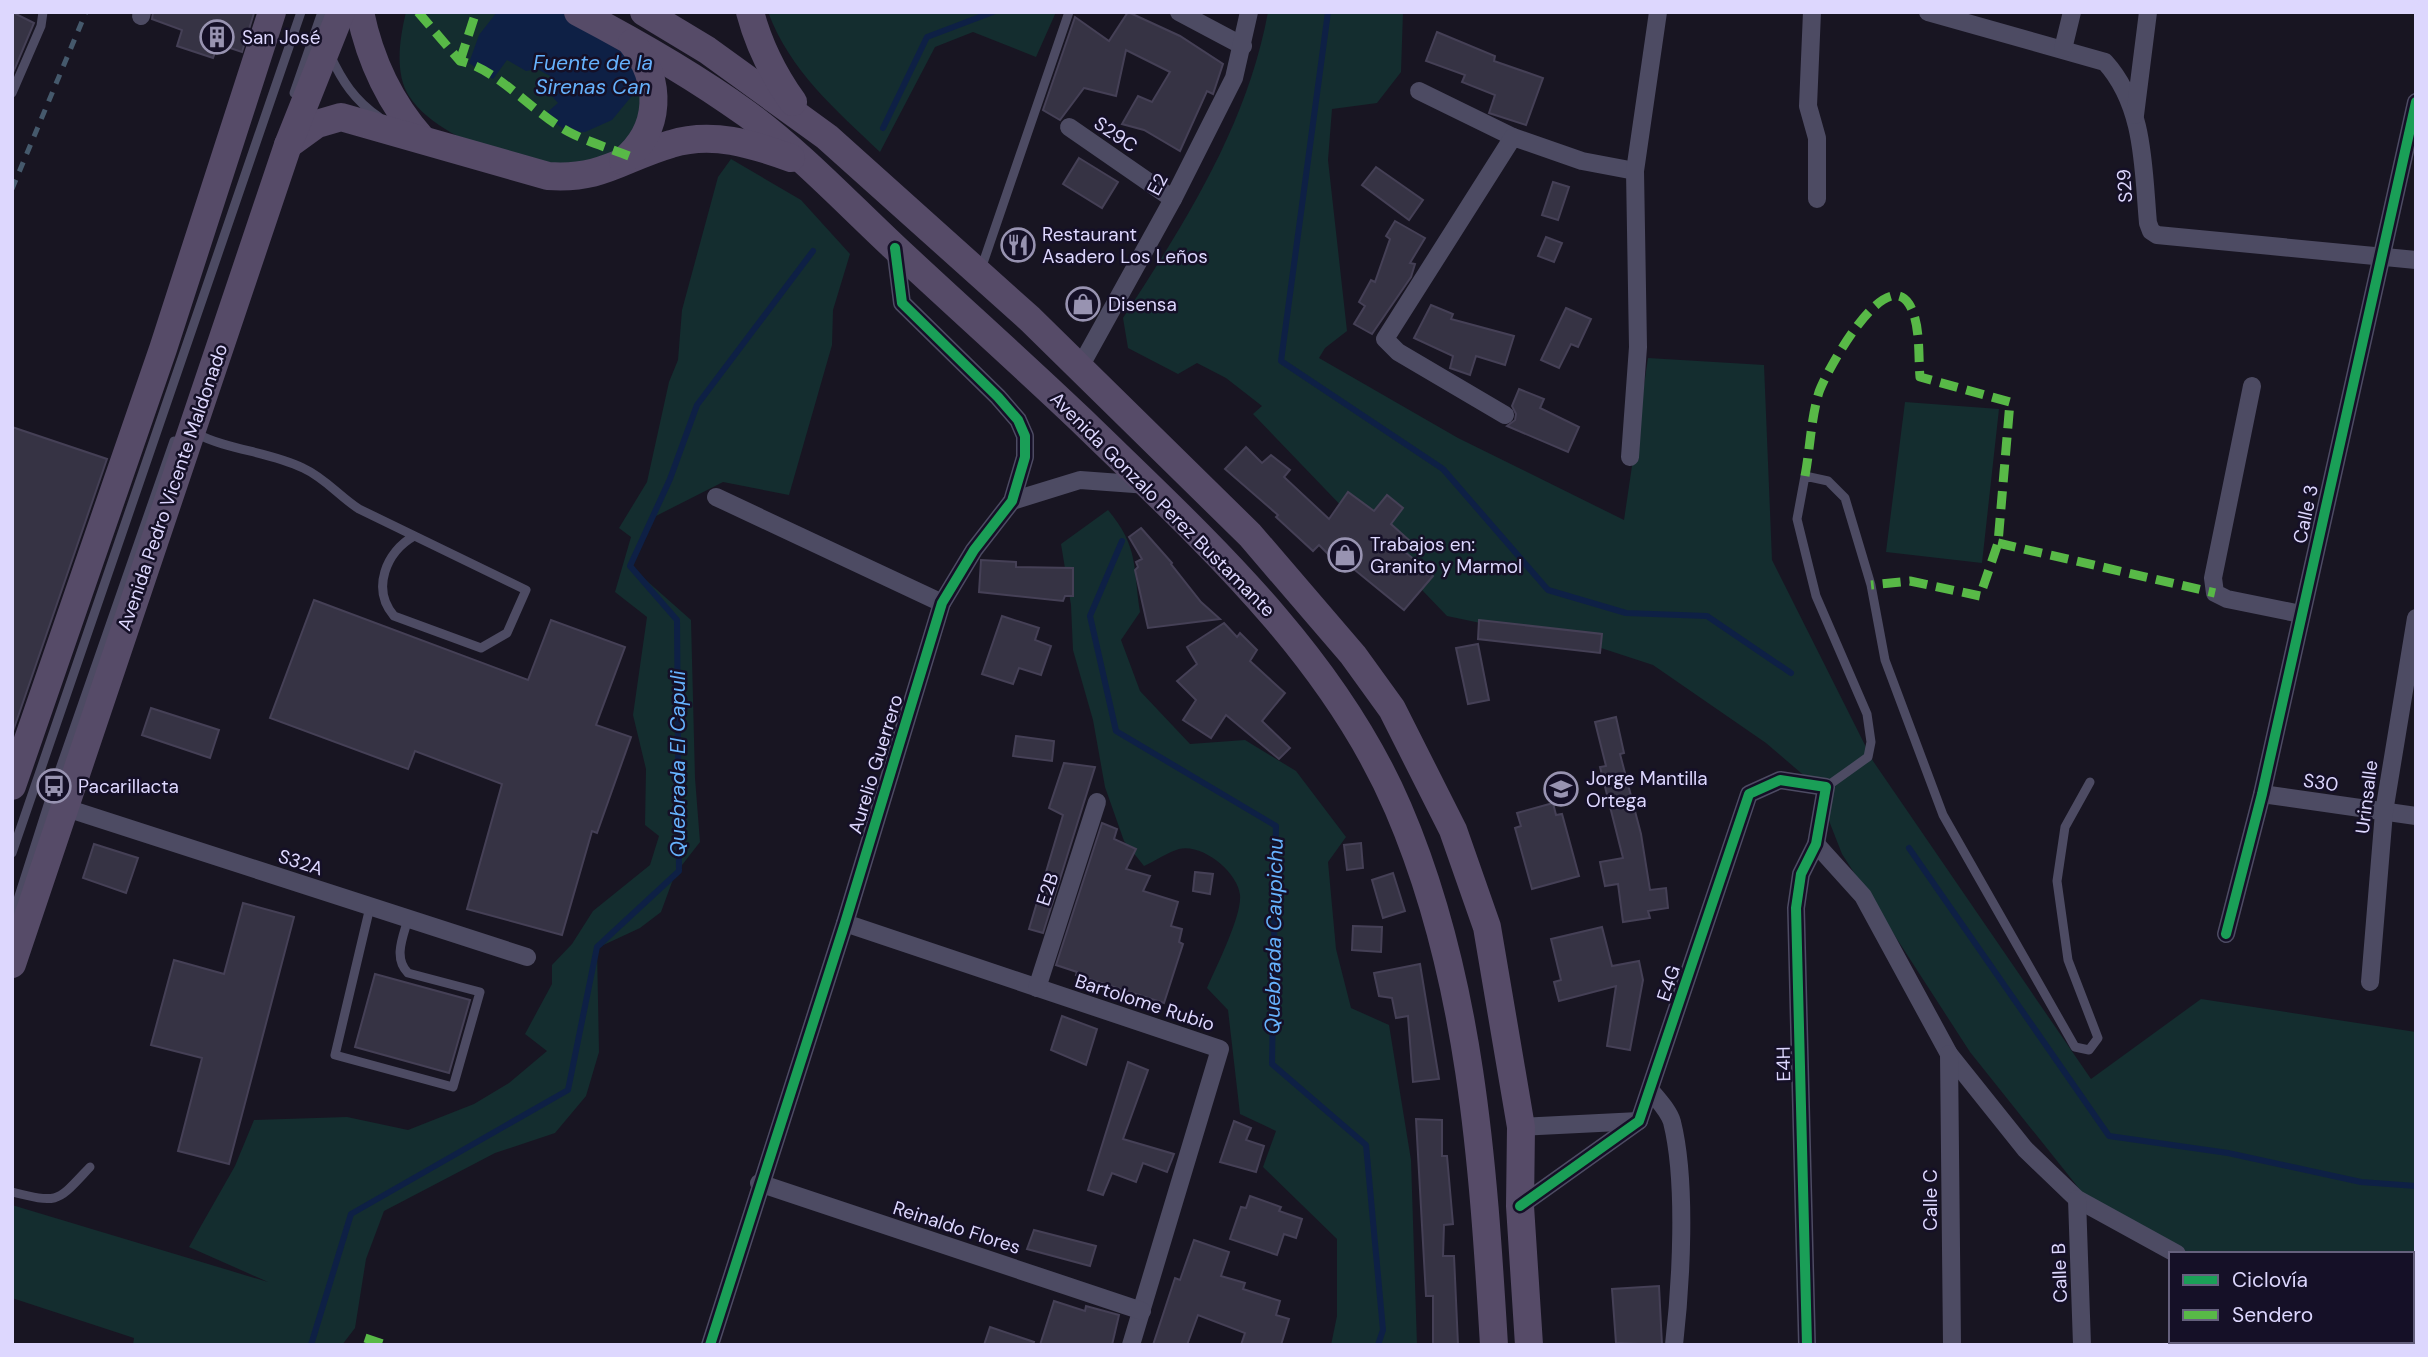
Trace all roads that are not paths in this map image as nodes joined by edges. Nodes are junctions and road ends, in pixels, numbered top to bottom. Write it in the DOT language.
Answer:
graph roads {
  1 [pos="43,12"];
  2 [pos="272,12"];
  3 [pos="301,12"];
  4 [pos="360,12"];
  5 [pos="579,12"];
  6 [pos="644,12"];
  7 [pos="750,12"];
  8 [pos="1069,12"];
  9 [pos="1180,12"];
  10 [pos="1249,12"];
  11 [pos="1658,12"];
  12 [pos="1812,12"];
  13 [pos="1928,12"];
  14 [pos="2071,12"];
  15 [pos="2148,12"];
  16 [pos="326,13"];
  17 [pos="368,26"];
  18 [pos="628,38"];
  19 [pos="1242,46"];
  20 [pos="328,49"];
  21 [pos="2063,49"];
  22 [pos="1419,90"];
  23 [pos="12,93"];
  24 [pos="292,100"];
  25 [pos="2416,102"];
  26 [pos="2135,115"];
  27 [pos="1069,127"];
  28 [pos="827,137"];
  29 [pos="1513,137"];
  30 [pos="422,139"];
  31 [pos="288,145"];
  32 [pos="620,163"];
  33 [pos="806,163"];
  34 [pos="1635,171"];
  35 [pos="1173,199"];
  36 [pos="1817,199"];
  37 [pos="895,248"];
  38 [pos="2380,257"];
  39 [pos="2416,260"];
  40 [pos="979,274"];
  41 [pos="1080,367"];
  42 [pos="2252,386"];
  43 [pos="1505,415"];
  44 [pos="184,430"];
  45 [pos="1630,457"];
  46 [pos="1149,485"];
  47 [pos="716,497"];
  48 [pos="1012,501"];
  49 [pos="414,536"];
  50 [pos="942,603"];
  51 [pos="2301,614"];
  52 [pos="2416,618"];
  53 [pos="2090,782"];
  54 [pos="12,786"];
  55 [pos="1826,787"];
  56 [pos="2262,794"];
  57 [pos="1097,802"];
  58 [pos="63,807"];
  59 [pos="2384,813"];
  60 [pos="2416,816"];
  61 [pos="1816,844"];
  62 [pos="12,853"];
  63 [pos="370,906"];
  64 [pos="12,919"];
  65 [pos="408,919"];
  66 [pos="845,923"];
  67 [pos="2226,934"];
  68 [pos="527,957"];
  69 [pos="12,964"];
  70 [pos="2370,982"];
  71 [pos="1037,988"];
  72 [pos="1950,1054"];
  73 [pos="1651,1091"];
  74 [pos="1639,1121"];
  75 [pos="1521,1127"];
  76 [pos="90,1167"];
  77 [pos="759,1184"];
  78 [pos="12,1192"];
  79 [pos="2077,1199"];
  80 [pos="1520,1206"];
  81 [pos="2173,1252"];
  82 [pos="1142,1311"];
  83 [pos="710,1345"];
  84 [pos="1131,1345"];
  85 [pos="1494,1345"];
  86 [pos="1529,1345"];
  87 [pos="1674,1345"];
  88 [pos="1807,1345"];
  89 [pos="1952,1345"];
  90 [pos="2082,1345"];
  1 -- 23 [label="lane"];
  2 -- 54 [label="main road"];
  3 -- 62 [label="lane"];
  4 -- 17 [label="main road"];
  5 -- 18 [label="main road, Avenida Gonzalo Perez Bustamante"];
  6 -- 28 [label="main road, Avenida Gonzalo Perez Bustamante"];
  7 -- 28 [label="main road"];
  8 -- 40 [label="lane"];
  9 -- 19 [label="street"];
  10 -- 19 [label="street, E2"];
  11 -- 34 [label="street"];
  12 -- 36 [label="street"];
  13 -- 21 [label="street, S29"];
  14 -- 21 [label="street"];
  15 -- 26 [label="street"];
  16 -- 20 [label="main road, Avenida Pedro Vicente Maldonado"];
  16 -- 24 [label="lane"];
  17 -- 30 [label="main road"];
  18 -- 32 [label="main road"];
  18 -- 33 [label="main road, Avenida Gonzalo Perez Bustamante"];
  19 -- 35 [label="street, E2"];
  20 -- 30 [label="lane"];
  20 -- 31 [label="main road, Avenida Pedro Vicente Maldonado"];
  21 -- 26 [label="street, S29"];
  22 -- 29 [label="street"];
  25 -- 38 [label="street, Calle 3"];
  26 -- 38 [label="street, S29"];
  27 -- 35 [label="street, S29C"];
  28 -- 40 [label="main road, Avenida Gonzalo Perez Bustamante"];
  29 -- 34 [label="street"];
  29 -- 43 [label="street"];
  30 -- 31 [label="main road"];
  30 -- 32 [label="main road"];
  31 -- 44 [label="main road, Avenida Pedro Vicente Maldonado"];
  32 -- 33 [label="main road"];
  33 -- 37 [label="main road, Avenida Gonzalo Perez Bustamante"];
  34 -- 45 [label="street"];
  35 -- 41 [label="street, E2"];
  37 -- 46 [label="main road, Avenida Gonzalo Perez Bustamante"];
  37 -- 48 [label="street, Aurelio Guerrero"];
  38 -- 39 [label="street, S29"];
  38 -- 51 [label="street, Calle 3"];
  40 -- 41 [label="main road, Avenida Gonzalo Perez Bustamante"];
  41 -- 75 [label="main road, Avenida Gonzalo Perez Bustamante"];
  42 -- 51 [label="street"];
  44 -- 49 [label="lane"];
  44 -- 58 [label="main road, Avenida Pedro Vicente Maldonado"];
  44 -- 64 [label="lane"];
  46 -- 48 [label="street"];
  46 -- 85 [label="main road, Avenida Gonzalo Perez Bustamante"];
  47 -- 50 [label="street"];
  48 -- 50 [label="street, Aurelio Guerrero"];
  49 -- 49 [label="lane"];
  50 -- 66 [label="street, Aurelio Guerrero"];
  51 -- 56 [label="street, Calle 3"];
  52 -- 59 [label="street, Urinsalle"];
  53 -- 55 [label="lane"];
  55 -- 61 [label="street, E4H"];
  55 -- 73 [label="street, E4G"];
  56 -- 59 [label="street, S30"];
  56 -- 67 [label="street, Calle 3"];
  57 -- 71 [label="street, E2B"];
  58 -- 63 [label="street, S32A"];
  58 -- 69 [label="main road, Avenida Pedro Vicente Maldonado"];
  59 -- 60 [label="street, S30"];
  59 -- 70 [label="street, Urinsalle"];
  61 -- 72 [label="street"];
  61 -- 88 [label="street, E4H"];
  63 -- 65 [label="street, S32A"];
  63 -- 65 [label="lane"];
  65 -- 68 [label="street, S32A"];
  66 -- 71 [label="street, Bartolome Rubio"];
  66 -- 77 [label="street, Aurelio Guerrero"];
  71 -- 82 [label="street, Bartolome Rubio"];
  72 -- 79 [label="street"];
  72 -- 89 [label="street, Calle C"];
  73 -- 74 [label="street, E4G"];
  73 -- 87 [label="street"];
  74 -- 75 [label="street"];
  74 -- 80 [label="street"];
  75 -- 80 [label="main road, Avenida Gonzalo Perez Bustamante"];
  76 -- 78 [label="lane"];
  77 -- 82 [label="street, Reinaldo Flores"];
  77 -- 83 [label="street, Aurelio Guerrero"];
  79 -- 81 [label="street"];
  79 -- 90 [label="street, Calle B"];
  80 -- 86 [label="main road, Avenida Gonzalo Perez Bustamante"];
  82 -- 84 [label="street, Bartolome Rubio"];
}
